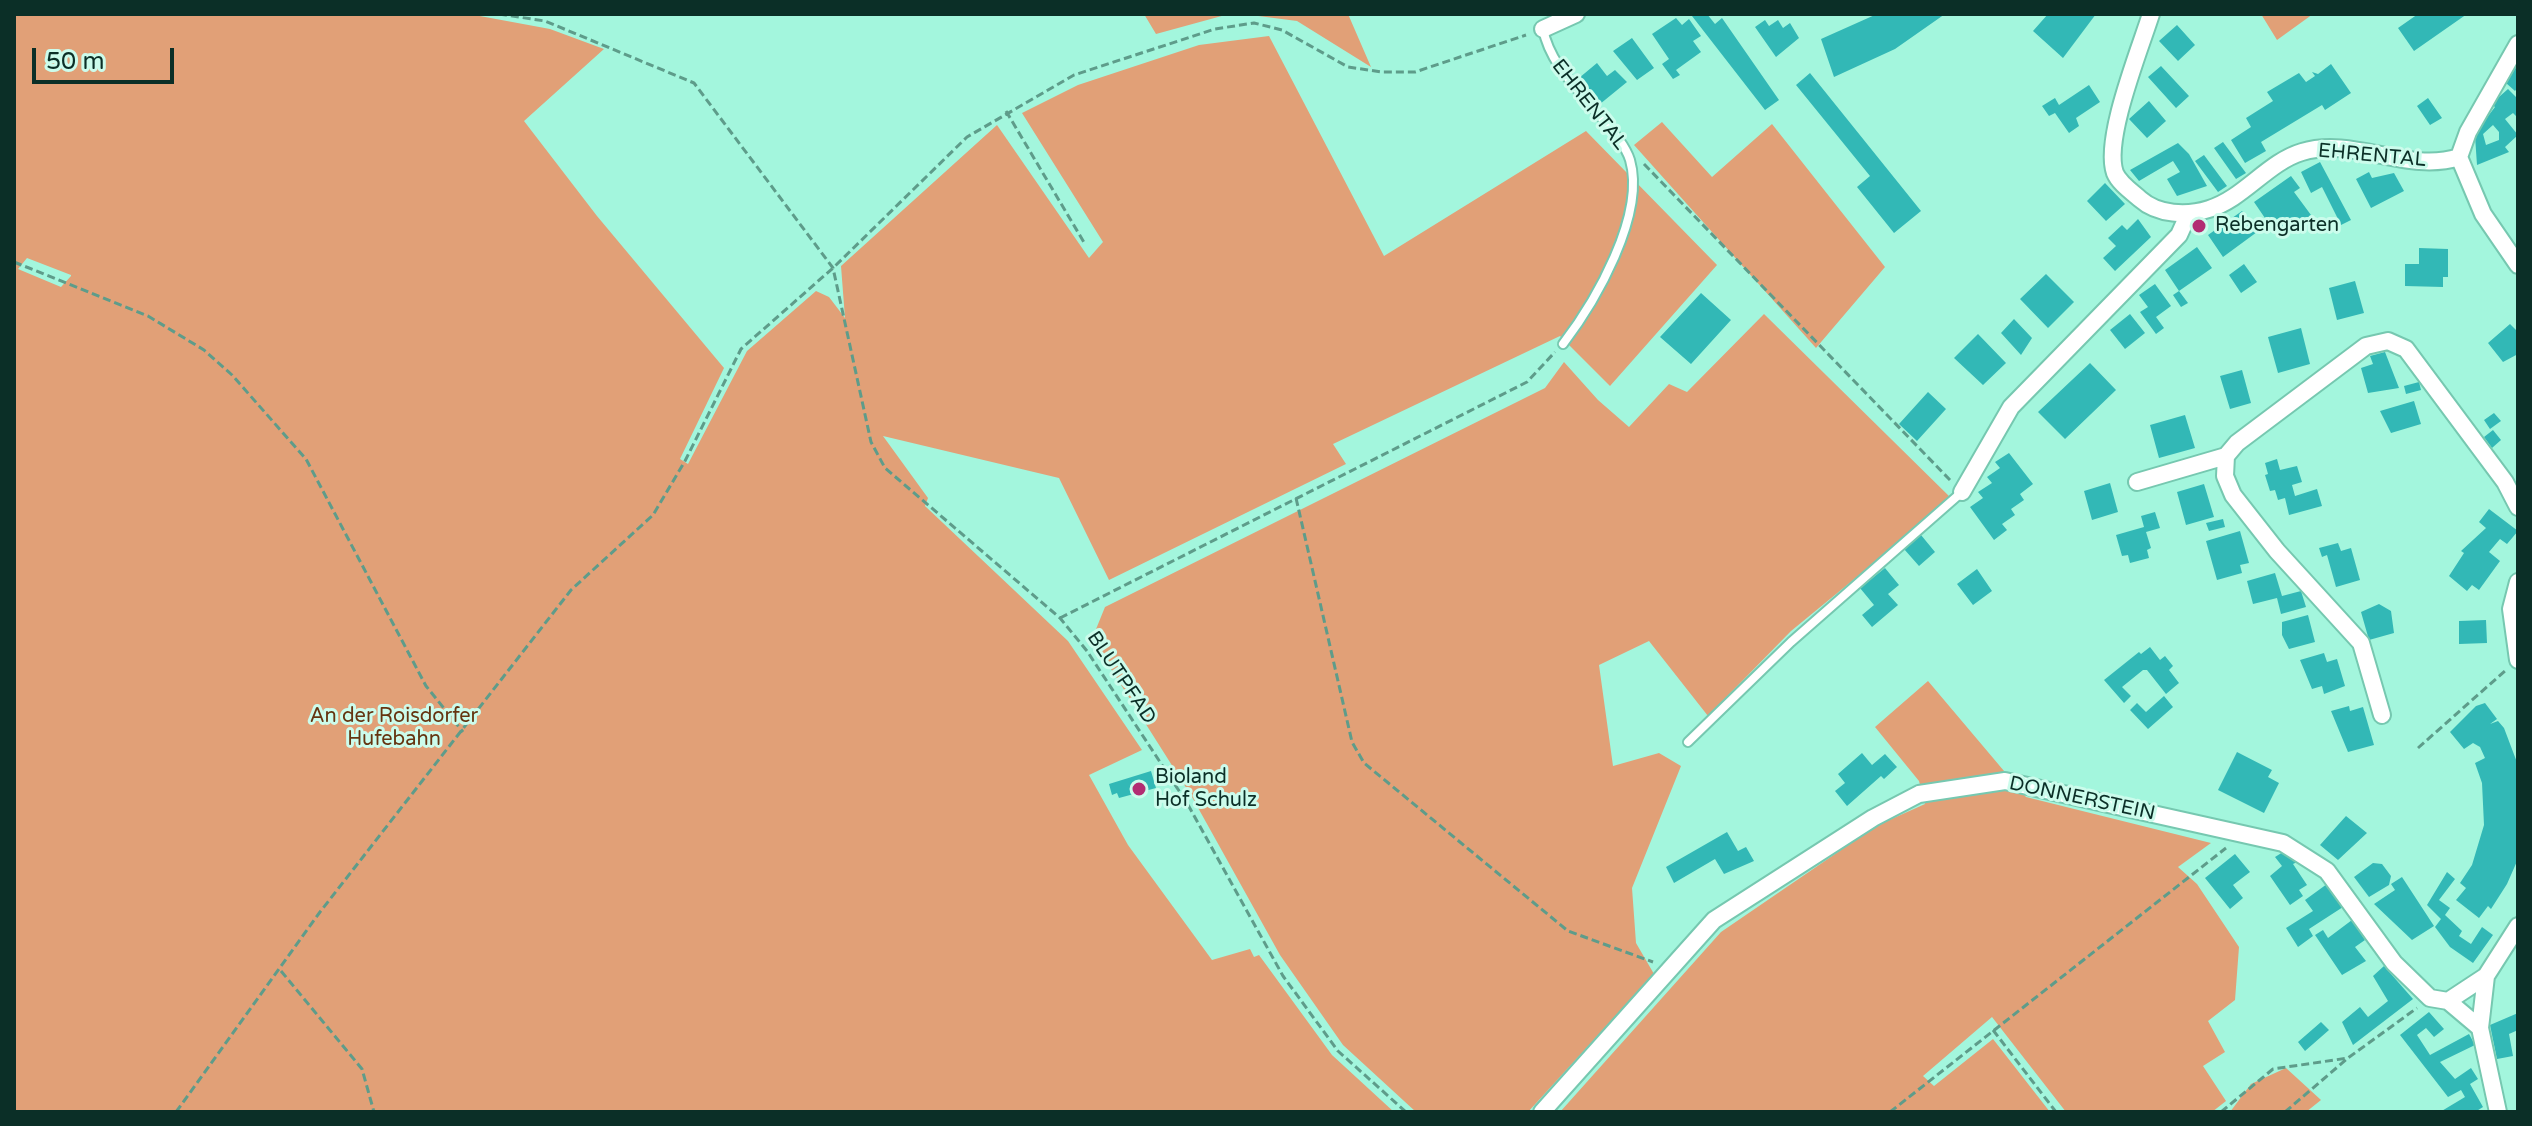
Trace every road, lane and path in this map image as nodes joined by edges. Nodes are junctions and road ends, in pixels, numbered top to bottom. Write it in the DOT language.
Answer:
graph roads {
  1 [pos="499,14"];
  2 [pos="1576,14"];
  3 [pos="2151,14"];
  4 [pos="1543,29"];
  5 [pos="2518,44"];
  6 [pos="1006,111"];
  7 [pos="2459,157"];
  8 [pos="1630,158"];
  9 [pos="2188,215"];
  10 [pos="1085,244"];
  11 [pos="14,262"];
  12 [pos="2518,265"];
  13 [pos="833,268"];
  14 [pos="1563,344"];
  15 [pos="2226,456"];
  16 [pos="2137,482"];
  17 [pos="1962,492"];
  18 [pos="1296,498"];
  19 [pos="2518,507"];
  20 [pos="2518,582"];
  21 [pos="1060,618"];
  22 [pos="2518,660"];
  23 [pos="2382,715"];
  24 [pos="463,732"];
  25 [pos="1688,742"];
  26 [pos="2418,748"];
  27 [pos="2242,835"];
  28 [pos="2518,926"];
  29 [pos="1672,969"];
  30 [pos="281,971"];
  31 [pos="2486,976"];
  32 [pos="2430,998"];
  33 [pos="2448,1001"];
  34 [pos="2480,1028"];
  35 [pos="1993,1030"];
  36 [pos="2348,1058"];
  37 [pos="176,1112"];
  38 [pos="374,1112"];
  39 [pos="1406,1112"];
  40 [pos="1542,1112"];
  41 [pos="1890,1112"];
  42 [pos="2056,1112"];
  43 [pos="2221,1112"];
  44 [pos="2285,1112"];
  45 [pos="2498,1112"];
  1 -- 13 [label="path"];
  2 -- 4 [label="street"];
  3 -- 9 [label="street"];
  4 -- 6 [label="path"];
  4 -- 8 [label="lane, EHRENTAL"];
  5 -- 7 [label="street"];
  6 -- 10 [label="path"];
  6 -- 13 [label="path"];
  7 -- 9 [label="street, EHRENTAL"];
  7 -- 12 [label="street"];
  8 -- 14 [label="lane, EHRENTAL"];
  8 -- 17 [label="path"];
  9 -- 17 [label="street"];
  11 -- 24 [label="path"];
  13 -- 21 [label="path, BLUTPFAD"];
  13 -- 24 [label="path"];
  14 -- 18 [label="path"];
  15 -- 16 [label="street"];
  15 -- 19 [label="street"];
  15 -- 23 [label="street"];
  17 -- 25 [label="lane"];
  18 -- 21 [label="path"];
  18 -- 29 [label="path"];
  20 -- 22 [label="street"];
  21 -- 39 [label="path, BLUTPFAD"];
  22 -- 26 [label="path"];
  24 -- 30 [label="path"];
  27 -- 29 [label="street, DONNERSTEIN"];
  27 -- 32 [label="street, DONNERSTEIN"];
  27 -- 35 [label="path"];
  28 -- 31 [label="street"];
  29 -- 40 [label="street, DONNERSTEIN"];
  30 -- 37 [label="path"];
  30 -- 38 [label="path"];
  31 -- 33 [label="street"];
  31 -- 34 [label="street"];
  32 -- 33 [label="street"];
  32 -- 36 [label="path"];
  33 -- 34 [label="street"];
  34 -- 45 [label="street"];
  35 -- 41 [label="path"];
  35 -- 42 [label="path"];
  36 -- 43 [label="path"];
  36 -- 44 [label="path"];
}
